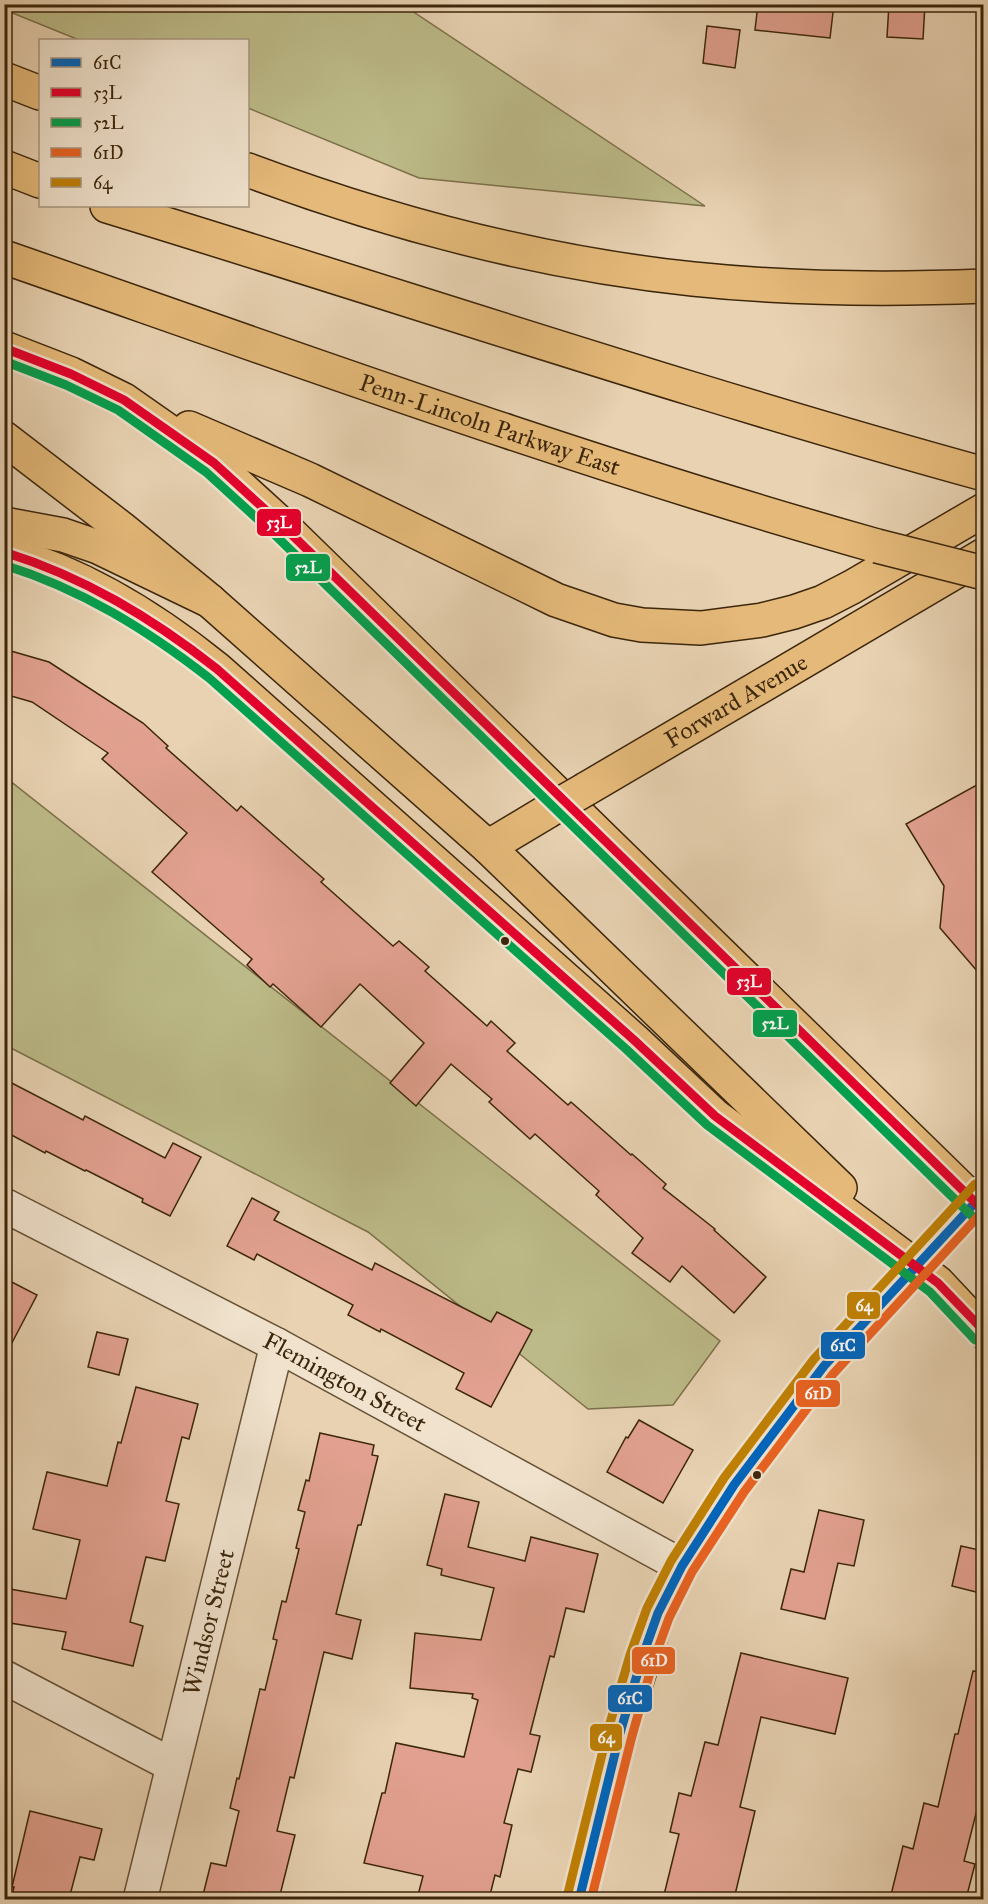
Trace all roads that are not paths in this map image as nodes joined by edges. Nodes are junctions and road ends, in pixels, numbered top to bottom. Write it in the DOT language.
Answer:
graph roads {
  1 [pos="4,79"];
  2 [pos="39,93"];
  3 [pos="4,167"];
  4 [pos="249,170"];
  5 [pos="4,177"];
  6 [pos="39,181"];
  7 [pos="39,187"];
  8 [pos="109,207"];
  9 [pos="4,257"];
  10 [pos="984,286"];
  11 [pos="4,348"];
  12 [pos="124,400"];
  13 [pos="4,438"];
  14 [pos="984,474"];
  15 [pos="984,510"];
  16 [pos="4,524"];
  17 [pos="4,552"];
  18 [pos="984,555"];
  19 [pos="984,573"];
  20 [pos="210,601"];
  21 [pos="488,847"];
  22 [pos="984,1192"];
  23 [pos="4,1205"];
  24 [pos="984,1211"];
  25 [pos="938,1283"];
  26 [pos="984,1332"];
  27 [pos="277,1345"];
  28 [pos="682,1566"];
  29 [pos="4,1677"];
  30 [pos="172,1765"];
  31 [pos="140,1899"];
  32 [pos="579,1899"];
  1 -- 2 [label="main road"];
  3 -- 6 [label="main road"];
  4 -- 10 [label="main road"];
  5 -- 7 [label="main road"];
  8 -- 14 [label="main road"];
  9 -- 19 [label="main road, Penn-Lincoln Parkway East, bridge"];
  11 -- 12 [label="main road"];
  12 -- 15 [label="main road"];
  12 -- 24 [label="main road"];
  13 -- 20 [label="main road"];
  16 -- 20 [label="main road"];
  17 -- 25 [label="main road"];
  18 -- 21 [label="main road, Forward Avenue, bridge"];
  20 -- 21 [label="main road"];
  21 -- 25 [label="main road"];
  22 -- 28 [label="main road, bridge"];
  23 -- 27 [label="street, Flemington Street"];
  25 -- 26 [label="main road"];
  27 -- 28 [label="street, Flemington Street"];
  27 -- 30 [label="street, Windsor Street"];
  28 -- 32 [label="main road"];
  29 -- 30 [label="street"];
  30 -- 31 [label="street, Windsor Street"];
}
